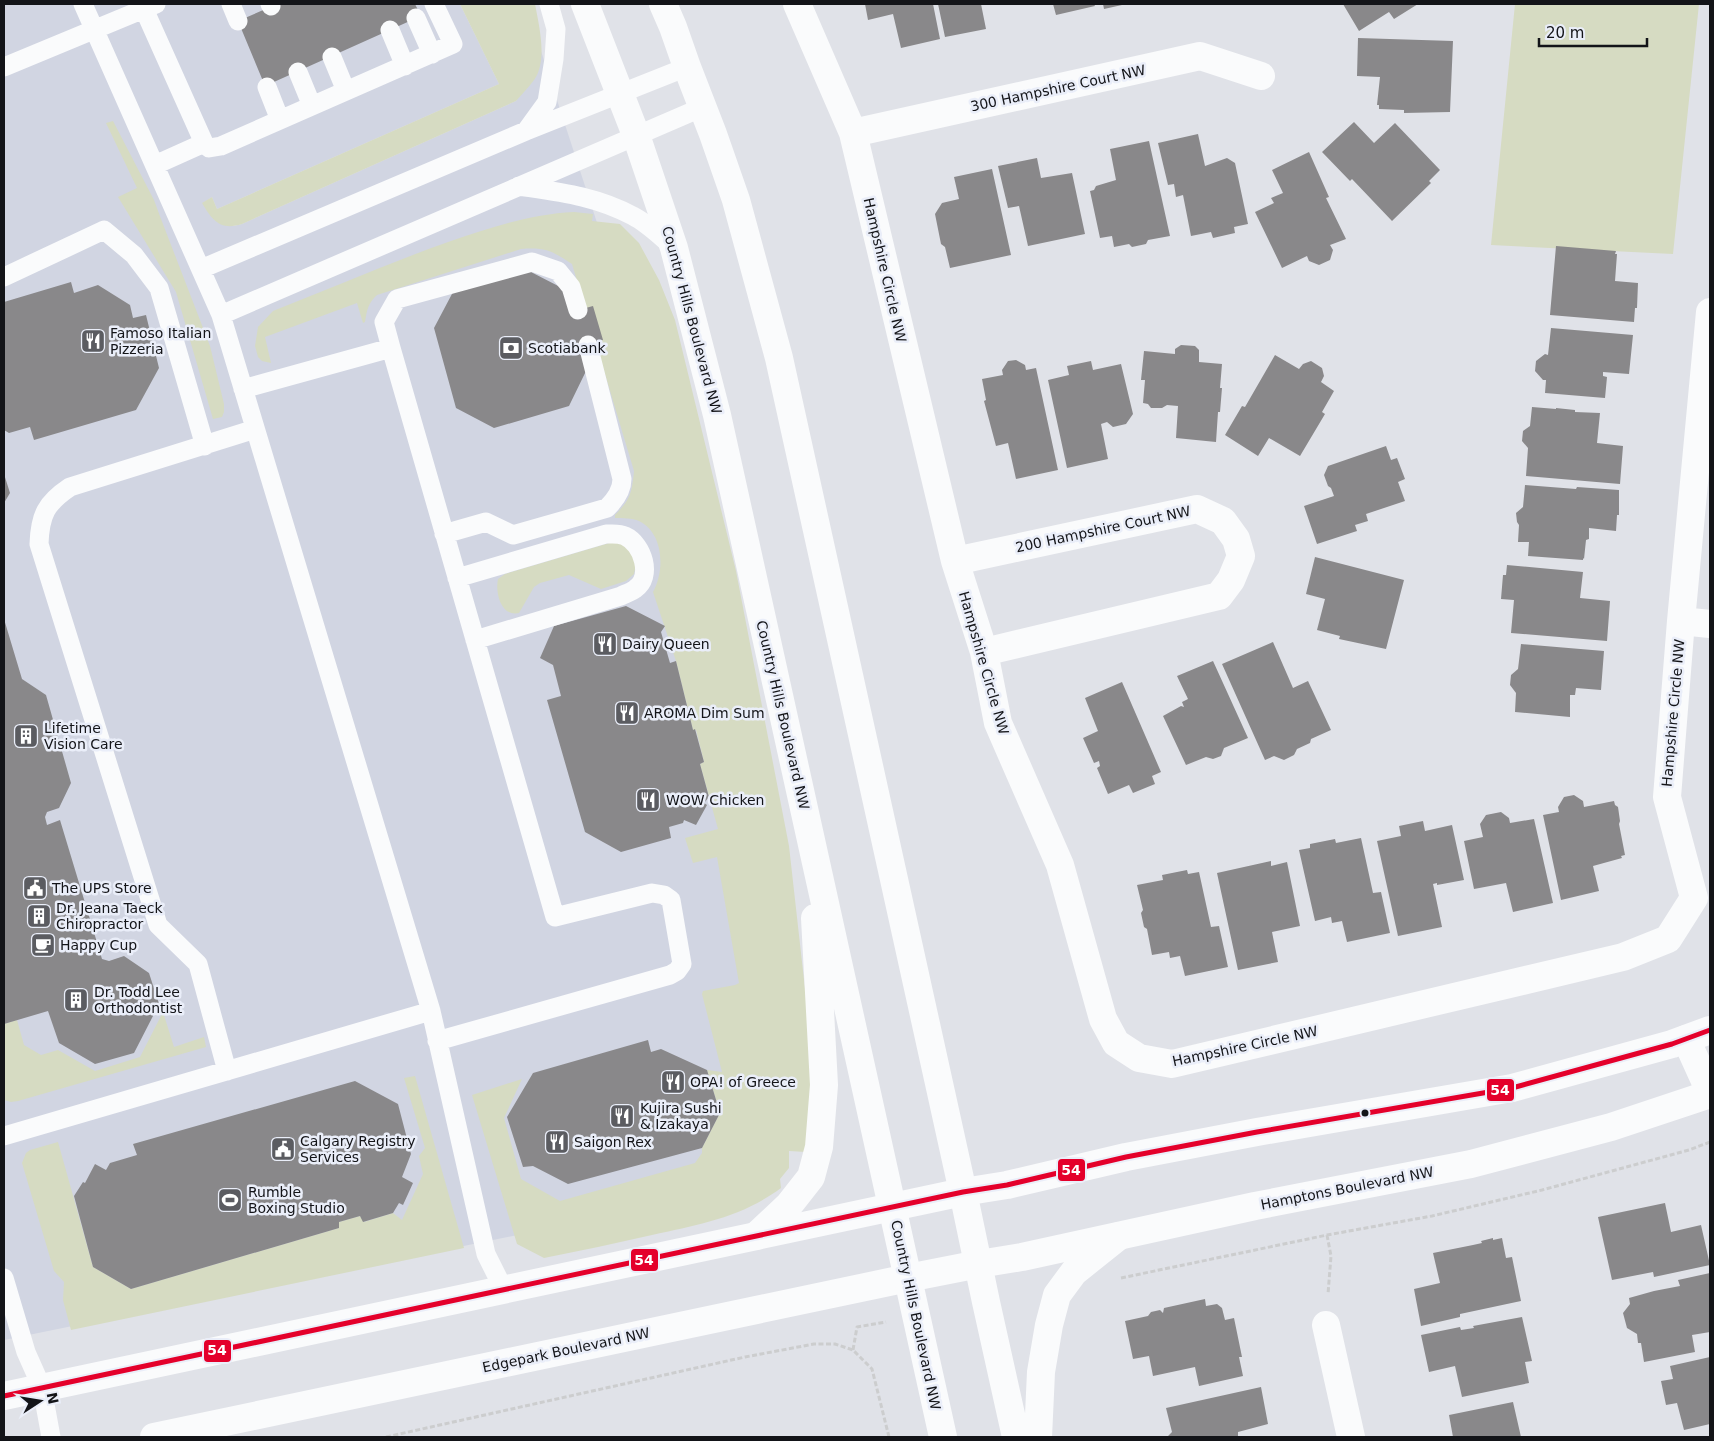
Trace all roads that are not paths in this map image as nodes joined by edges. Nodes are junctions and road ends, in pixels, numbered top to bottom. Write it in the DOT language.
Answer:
graph roads {
  1 [pos="83,4"];
  2 [pos="434,4"];
  3 [pos="549,4"];
  4 [pos="585,4"];
  5 [pos="663,4"];
  6 [pos="797,4"];
  7 [pos="150,6"];
  8 [pos="416,18"];
  9 [pos="95,30"];
  10 [pos="390,30"];
  11 [pos="432,54"];
  12 [pos="332,57"];
  13 [pos="405,66"];
  14 [pos="4,67"];
  15 [pos="687,67"];
  16 [pos="298,72"];
  17 [pos="1261,76"];
  18 [pos="267,87"];
  19 [pos="346,91"];
  20 [pos="619,94"];
  21 [pos="312,106"];
  22 [pos="703,107"];
  23 [pos="280,120"];
  24 [pos="526,131"];
  25 [pos="853,133"];
  26 [pos="636,135"];
  27 [pos="204,143"];
  28 [pos="155,165"];
  29 [pos="519,186"];
  30 [pos="674,248"];
  31 [pos="201,269"];
  32 [pos="4,277"];
  33 [pos="578,310"];
  34 [pos="1710,312"];
  35 [pos="221,315"];
  36 [pos="588,345"];
  37 [pos="391,348"];
  38 [pos="243,389"];
  39 [pos="255,429"];
  40 [pos="205,446"];
  41 [pos="444,534"];
  42 [pos="955,561"];
  43 [pos="457,578"];
  44 [pos="1681,621"];
  45 [pos="1710,624"];
  46 [pos="475,640"];
  47 [pos="984,652"];
  48 [pos="810,832"];
  49 [pos="430,1011"];
  50 [pos="1698,1035"];
  51 [pos="438,1041"];
  52 [pos="227,1071"];
  53 [pos="1710,1093"];
  54 [pos="4,1136"];
  55 [pos="963,1192"];
  56 [pos="892,1207"];
  57 [pos="756,1236"];
  58 [pos="1119,1236"];
  59 [pos="979,1264"];
  60 [pos="4,1278"];
  61 [pos="908,1278"];
  62 [pos="504,1290"];
  63 [pos="1326,1325"];
  64 [pos="42,1388"];
  65 [pos="4,1396"];
  66 [pos="51,1437"];
  67 [pos="154,1437"];
  68 [pos="942,1437"];
  69 [pos="1016,1437"];
  70 [pos="1038,1437"];
  71 [pos="1350,1437"];
  1 -- 9 [label="lane"];
  2 -- 11 [label="lane"];
  3 -- 24 [label="lane"];
  4 -- 20 [label="street, Country Hills Boulevard NW"];
  5 -- 15 [label="street"];
  6 -- 25 [label="street, Hampshire Circle NW"];
  7 -- 9 [label="lane"];
  7 -- 27 [label="lane"];
  8 -- 11 [label="lane"];
  9 -- 14 [label="lane"];
  9 -- 28 [label="lane"];
  10 -- 13 [label="lane"];
  11 -- 13 [label="lane"];
  12 -- 19 [label="lane"];
  13 -- 19 [label="lane"];
  15 -- 20 [label="lane"];
  15 -- 22 [label="street"];
  16 -- 21 [label="lane"];
  17 -- 25 [label="street, 300 Hampshire Court NW"];
  18 -- 23 [label="lane"];
  19 -- 21 [label="lane"];
  20 -- 24 [label="lane"];
  20 -- 26 [label="street, Country Hills Boulevard NW"];
  21 -- 23 [label="lane"];
  22 -- 26 [label="lane"];
  22 -- 55 [label="street"];
  23 -- 27 [label="lane"];
  24 -- 31 [label="lane"];
  25 -- 42 [label="street, Hampshire Circle NW"];
  26 -- 29 [label="lane"];
  26 -- 30 [label="street, Country Hills Boulevard NW"];
  27 -- 28 [label="lane"];
  28 -- 31 [label="lane"];
  29 -- 30 [label="lane"];
  29 -- 35 [label="lane"];
  30 -- 48 [label="street, Country Hills Boulevard NW"];
  31 -- 35 [label="lane"];
  32 -- 40 [label="lane"];
  33 -- 37 [label="lane"];
  34 -- 44 [label="street, Hampshire Circle NW"];
  35 -- 38 [label="lane"];
  36 -- 41 [label="lane"];
  37 -- 38 [label="lane"];
  37 -- 41 [label="lane"];
  38 -- 39 [label="lane"];
  39 -- 40 [label="lane"];
  39 -- 49 [label="lane"];
  40 -- 52 [label="lane"];
  41 -- 43 [label="lane"];
  42 -- 47 [label="street, Hampshire Circle NW"];
  42 -- 47 [label="street, 200 Hampshire Court NW"];
  43 -- 46 [label="lane"];
  43 -- 46 [label="lane"];
  44 -- 45 [label="street"];
  44 -- 47 [label="street, Hampshire Circle NW"];
  46 -- 51 [label="lane"];
  48 -- 56 [label="street, Country Hills Boulevard NW"];
  48 -- 57 [label="street"];
  49 -- 51 [label="lane"];
  49 -- 52 [label="lane"];
  50 -- 53 [label="street"];
  50 -- 55 [label="street"];
  51 -- 62 [label="lane"];
  52 -- 54 [label="lane"];
  53 -- 58 [label="street, Hamptons Boulevard NW"];
  55 -- 56 [label="street"];
  55 -- 59 [label="street"];
  56 -- 57 [label="street"];
  56 -- 61 [label="street, Country Hills Boulevard NW"];
  57 -- 62 [label="street"];
  58 -- 59 [label="street, Hamptons Boulevard NW"];
  58 -- 70 [label="street"];
  59 -- 61 [label="street, Edgepark Boulevard NW"];
  59 -- 69 [label="street"];
  60 -- 64 [label="lane"];
  61 -- 67 [label="street, Edgepark Boulevard NW"];
  61 -- 68 [label="street, Country Hills Boulevard NW"];
  62 -- 64 [label="street"];
  63 -- 71 [label="street"];
  64 -- 65 [label="street"];
  64 -- 66 [label="lane"];
}
